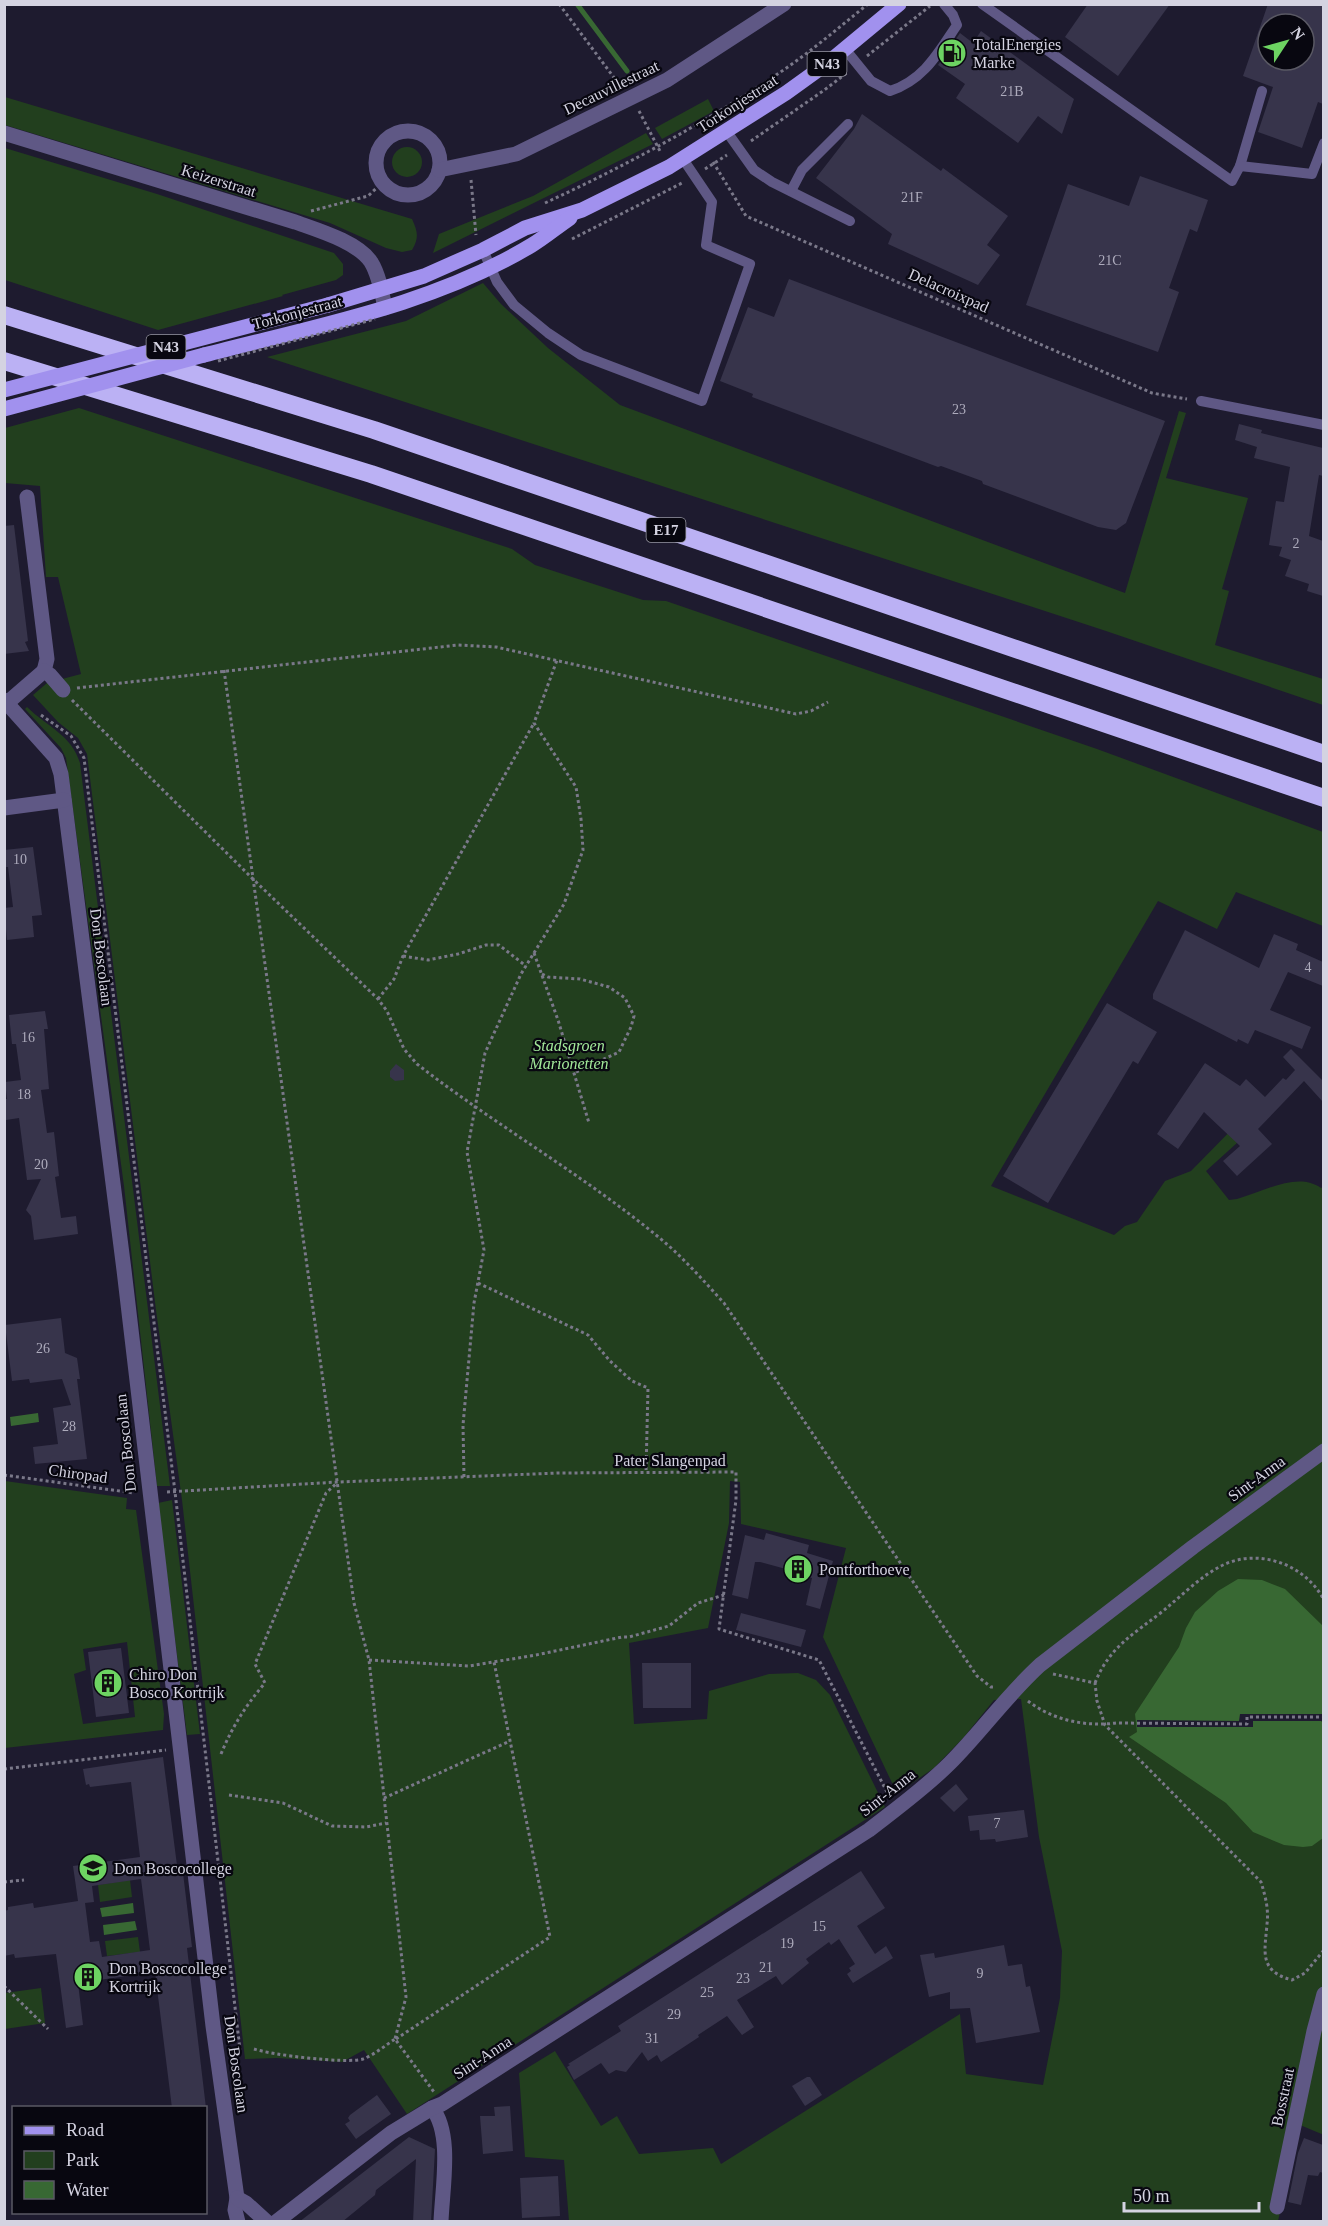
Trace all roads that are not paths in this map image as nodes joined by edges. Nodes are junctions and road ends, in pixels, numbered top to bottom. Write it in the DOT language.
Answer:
graph roads {
  1 [pos="784,4"];
  2 [pos="899,4"];
  3 [pos="944,4"];
  4 [pos="982,4"];
  5 [pos="845,49"];
  6 [pos="1262,91"];
  7 [pos="848,124"];
  8 [pos="727,132"];
  9 [pos="4,133"];
  10 [pos="1323,142"];
  11 [pos="683,159"];
  12 [pos="1240,166"];
  13 [pos="439,170"];
  14 [pos="791,191"];
  15 [pos="582,210"];
  16 [pos="850,221"];
  17 [pos="483,250"];
  18 [pos="489,267"];
  19 [pos="381,289"];
  20 [pos="385,308"];
  21 [pos="4,315"];
  22 [pos="4,361"];
  23 [pos="4,390"];
  24 [pos="1201,401"];
  25 [pos="4,409"];
  26 [pos="1323,425"];
  27 [pos="27,497"];
  28 [pos="44,671"];
  29 [pos="63,690"];
  30 [pos="6,702"];
  31 [pos="1323,754"];
  32 [pos="1323,798"];
  33 [pos="64,800"];
  34 [pos="4,808"];
  35 [pos="1323,1451"];
  36 [pos="1323,1995"];
  37 [pos="437,2106"];
  38 [pos="237,2198"];
  39 [pos="1277,2207"];
  40 [pos="238,2222"];
  41 [pos="267,2222"];
  42 [pos="276,2222"];
  43 [pos="441,2222"];
  1 -- 13 [label="street, Decauvillestraat"];
  2 -- 5 [label="main road, Torkonjestraat / N43"];
  3 -- 5 [label="lane"];
  4 -- 12 [label="lane"];
  5 -- 8 [label="main road, Torkonjestraat / N43"];
  6 -- 12 [label="lane"];
  7 -- 14 [label="lane"];
  8 -- 11 [label="main road, Torkonjestraat / N43"];
  8 -- 14 [label="lane"];
  9 -- 19 [label="street, Keizerstraat"];
  10 -- 12 [label="lane"];
  11 -- 15 [label="main road, Torkonjestraat / N43"];
  11 -- 18 [label="lane"];
  13 -- 13 [label="street"];
  14 -- 16 [label="lane"];
  15 -- 17 [label="main road, Torkonjestraat / N43"];
  15 -- 18 [label="main road, Torkonjestraat / N43"];
  17 -- 18 [label="lane"];
  17 -- 19 [label="main road, Torkonjestraat / N43"];
  18 -- 20 [label="main road, Torkonjestraat / N43"];
  19 -- 20 [label="street, Keizerstraat"];
  19 -- 23 [label="main road, Torkonjestraat / N43, bridge"];
  20 -- 25 [label="main road, Torkonjestraat / N43, bridge"];
  21 -- 31 [label="highway, E17"];
  22 -- 32 [label="highway, E17"];
  24 -- 26 [label="lane"];
  27 -- 28 [label="street"];
  28 -- 29 [label="street"];
  28 -- 30 [label="street, Don Boscolaan"];
  30 -- 33 [label="street, Don Boscolaan"];
  33 -- 34 [label="street"];
  33 -- 38 [label="street, Don Boscolaan"];
  35 -- 37 [label="street, Sint-Anna"];
  36 -- 39 [label="street, Bosstraat"];
  37 -- 42 [label="street, Sint-Anna"];
  37 -- 43 [label="street"];
  38 -- 40 [label="street, Don Boscolaan"];
  38 -- 41 [label="street"];
}
